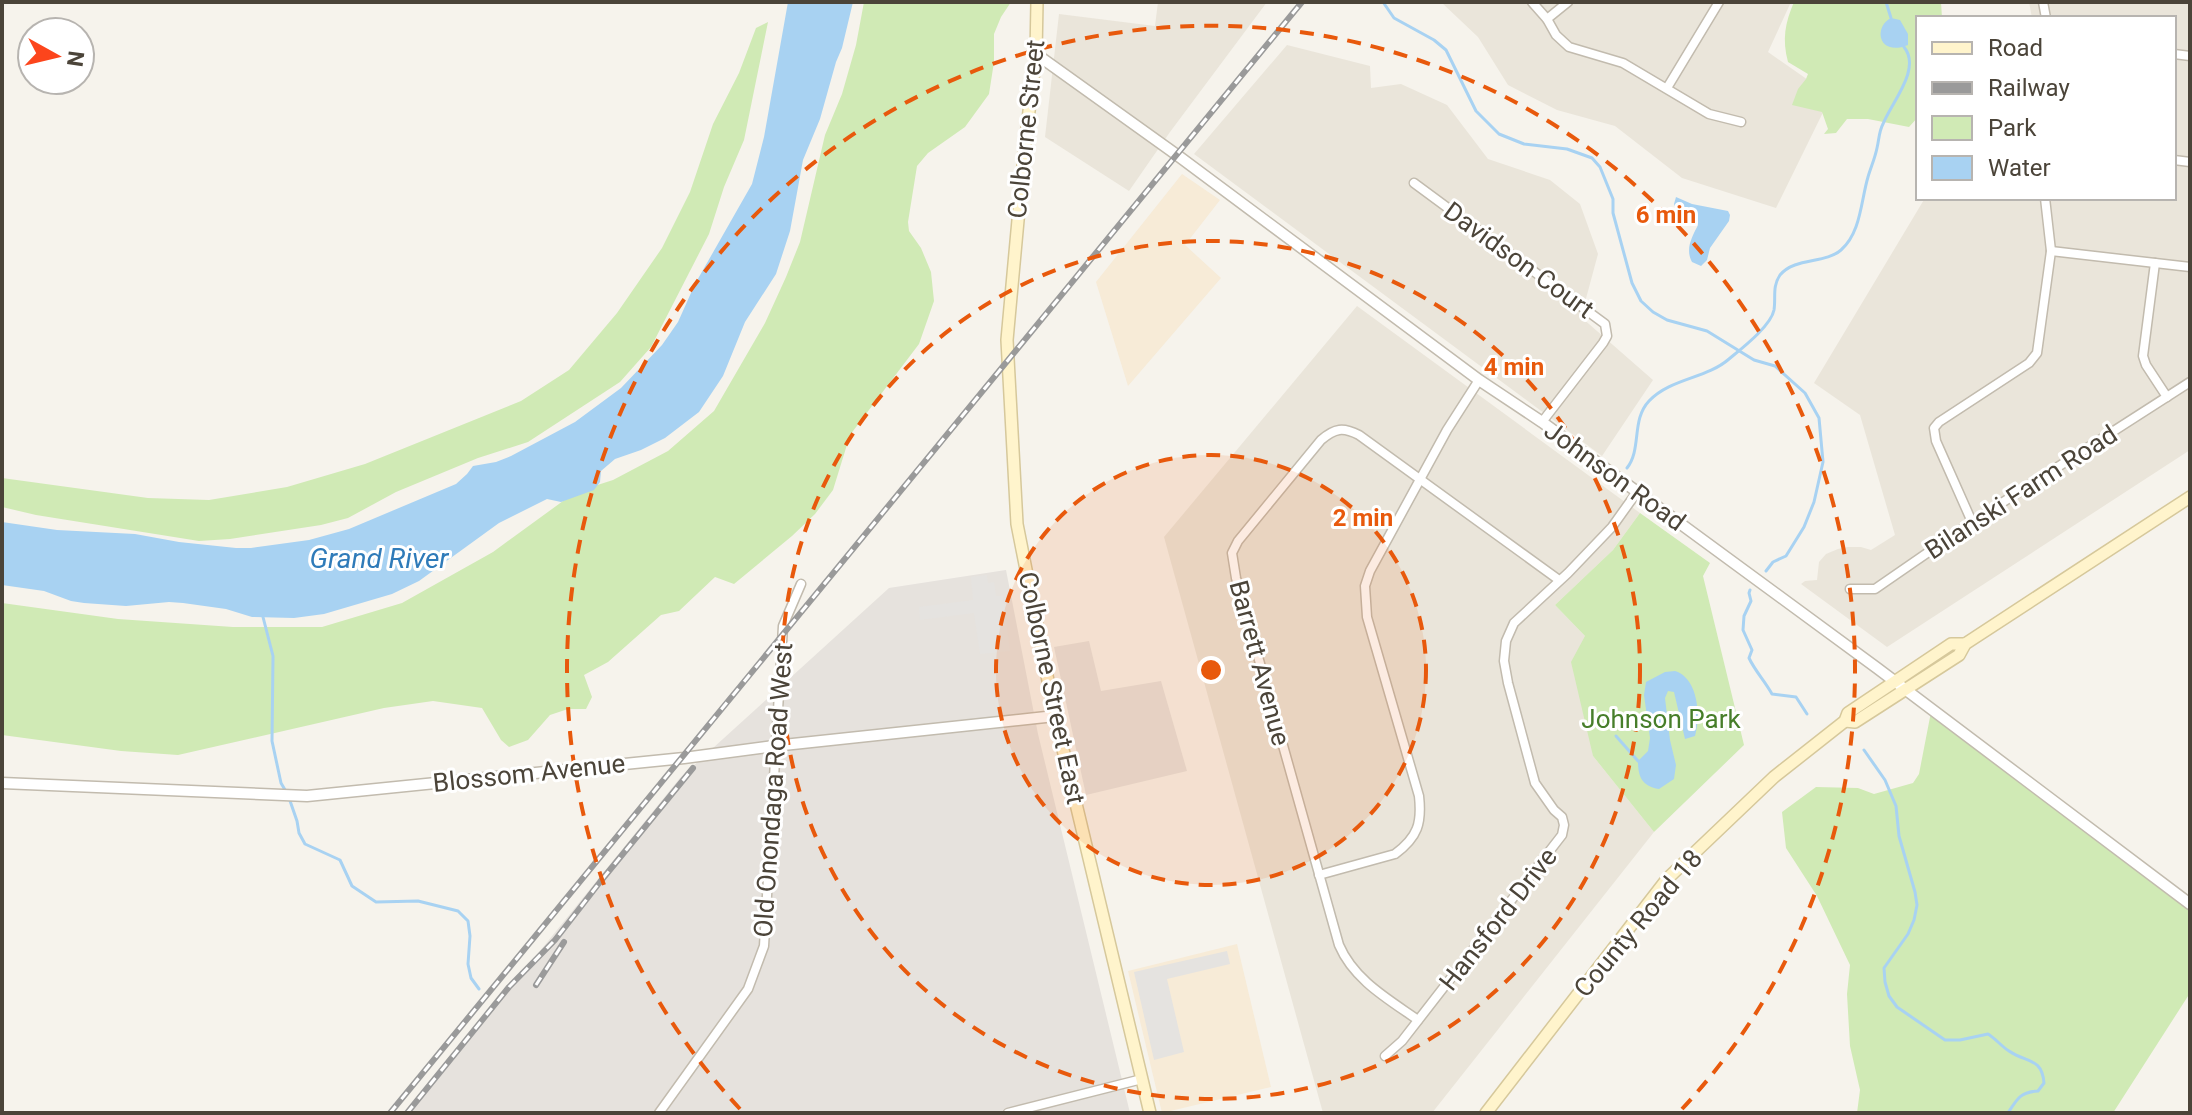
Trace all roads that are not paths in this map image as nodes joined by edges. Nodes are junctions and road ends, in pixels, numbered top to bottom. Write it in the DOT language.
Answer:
graph roads {
  1 [pos="1037,2"];
  2 [pos="1532,2"];
  3 [pos="1568,2"];
  4 [pos="1719,2"];
  5 [pos="1547,19"];
  6 [pos="1036,54"];
  7 [pos="1667,88"];
  8 [pos="1741,122"];
  9 [pos="1414,183"];
  10 [pos="2045,200"];
  11 [pos="2051,251"];
  12 [pos="1014,256"];
  13 [pos="2155,263"];
  14 [pos="2190,267"];
  15 [pos="1479,380"];
  16 [pos="2190,382"];
  17 [pos="2167,397"];
  18 [pos="1542,422"];
  19 [pos="1421,480"];
  20 [pos="1637,492"];
  21 [pos="2190,497"];
  22 [pos="1972,522"];
  23 [pos="1559,580"];
  24 [pos="801,584"];
  25 [pos="1850,589"];
  26 [pos="1965,644"];
  27 [pos="1894,681"];
  28 [pos="1905,689"];
  29 [pos="1055,716"];
  30 [pos="1845,721"];
  31 [pos="774,746"];
  32 [pos="2,783"];
  33 [pos="1319,875"];
  34 [pos="2190,904"];
  35 [pos="1418,1020"];
  36 [pos="1385,1056"];
  37 [pos="1142,1079"];
  38 [pos="659,1113"];
  39 [pos="1008,1113"];
  40 [pos="1150,1113"];
  41 [pos="1486,1113"];
  1 -- 6 [label="main road, Colborne Street"];
  2 -- 5 [label="street"];
  3 -- 5 [label="street"];
  4 -- 7 [label="street"];
  5 -- 7 [label="street"];
  6 -- 12 [label="main road, Colborne Street"];
  6 -- 15 [label="street, Johnson Road"];
  7 -- 8 [label="street"];
  9 -- 18 [label="street, Davidson Court"];
  10 -- 11 [label="street"];
  11 -- 13 [label="street"];
  11 -- 22 [label="street"];
  12 -- 29 [label="main road, Colborne Street East"];
  13 -- 14 [label="street"];
  13 -- 17 [label="street"];
  15 -- 18 [label="street, Johnson Road"];
  15 -- 19 [label="street"];
  16 -- 17 [label="street, Bilanski Farm Road"];
  17 -- 22 [label="street, Bilanski Farm Road"];
  18 -- 20 [label="street, Johnson Road"];
  19 -- 23 [label="street, Barrett Avenue"];
  19 -- 33 [label="street"];
  19 -- 33 [label="street, Barrett Avenue"];
  20 -- 23 [label="street, Hansford Drive"];
  20 -- 27 [label="street, Johnson Road"];
  21 -- 26 [label="main road, County Road 18"];
  22 -- 25 [label="street, Bilanski Farm Road"];
  23 -- 35 [label="street, Hansford Drive"];
  24 -- 31 [label="street, Old Onondaga Road West"];
  26 -- 27 [label="main road, County Road 18"];
  26 -- 28 [label="main road, County Road 18"];
  27 -- 28 [label="street, Johnson Road"];
  27 -- 30 [label="main road, County Road 18"];
  28 -- 30 [label="main road, County Road 18"];
  28 -- 34 [label="street, Johnson Road"];
  29 -- 31 [label="street, Blossom Avenue"];
  29 -- 37 [label="main road, Colborne Street East"];
  30 -- 41 [label="main road, County Road 18"];
  31 -- 32 [label="street, Blossom Avenue"];
  31 -- 38 [label="street, Old Onondaga Road West"];
  33 -- 35 [label="street, Barrett Avenue"];
  35 -- 36 [label="street, Hansford Drive"];
  37 -- 39 [label="street"];
  37 -- 40 [label="main road, Colborne Street East"];
}
